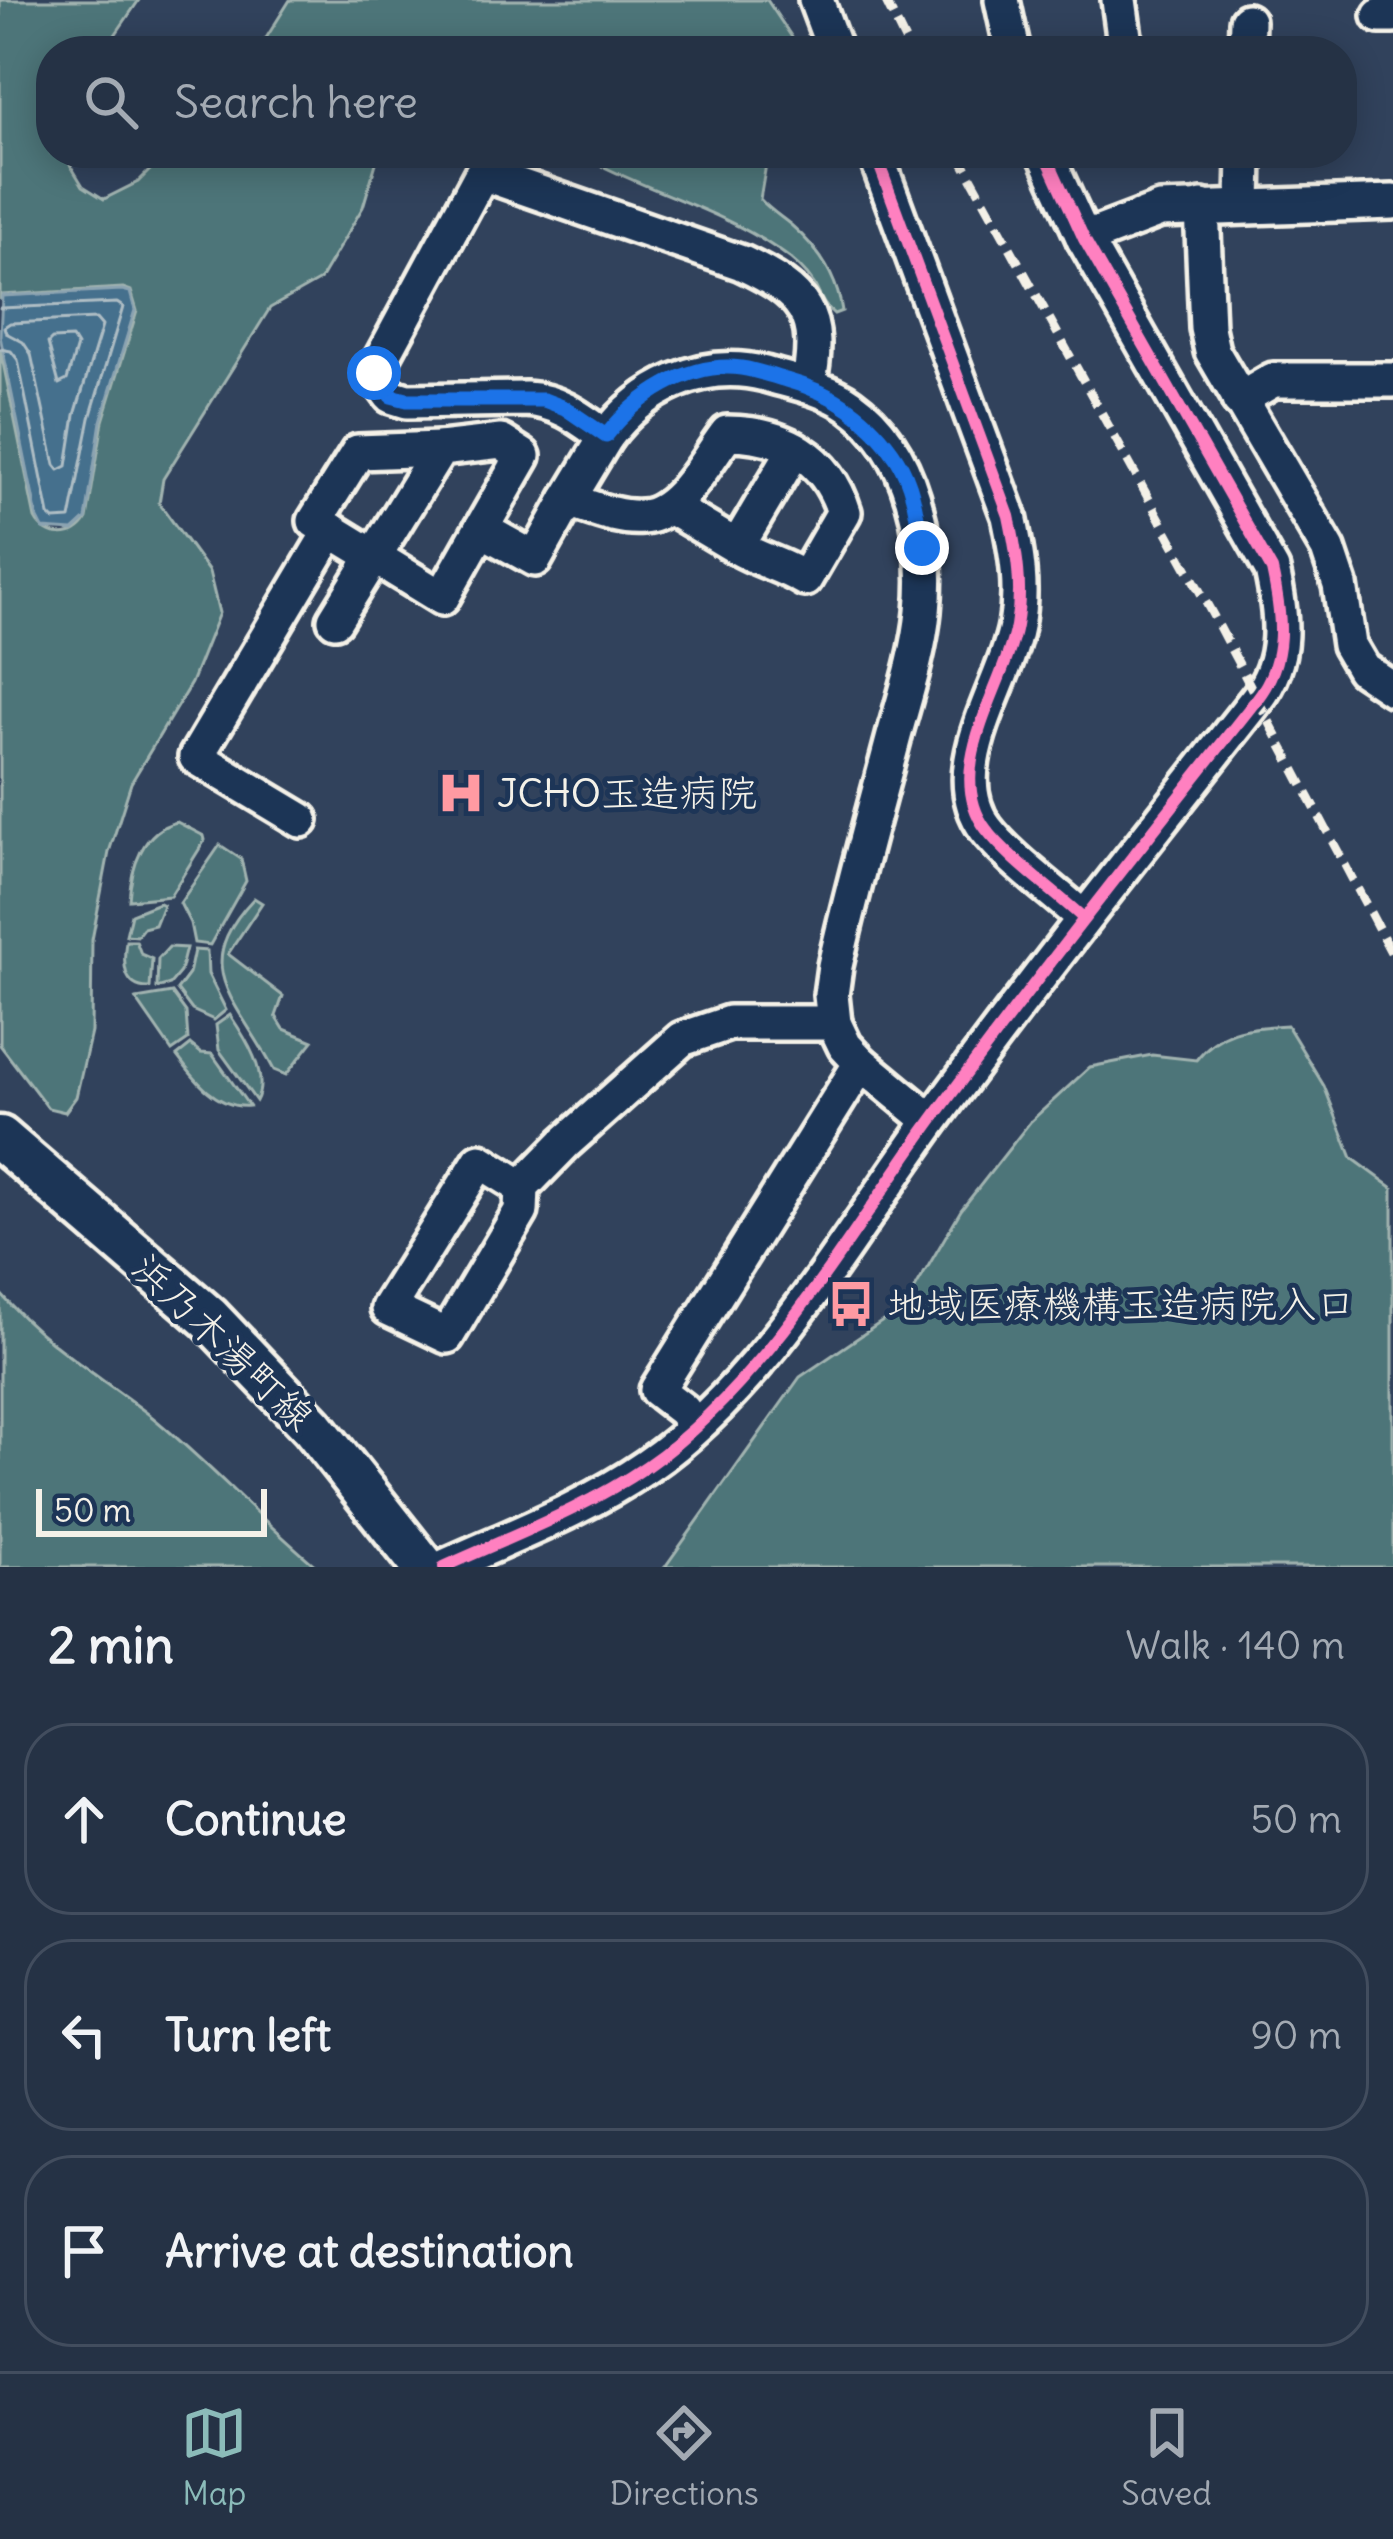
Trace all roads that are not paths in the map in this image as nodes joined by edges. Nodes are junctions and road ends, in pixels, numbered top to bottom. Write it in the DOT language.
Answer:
graph roads {
  1 [pos="816,0"];
  2 [pos="1002,0"];
  3 [pos="1119,0"];
  4 [pos="830,36"];
  5 [pos="1010,36"];
  6 [pos="1124,36"];
  7 [pos="881,168"];
  8 [pos="1052,168"];
  9 [pos="1245,168"];
  10 [pos="1393,202"];
  11 [pos="1244,205"];
  12 [pos="1202,207"];
  13 [pos="1084,239"];
  14 [pos="1393,380"];
  15 [pos="808,386"];
  16 [pos="1239,400"];
  17 [pos="606,436"];
  18 [pos="440,449"];
  19 [pos="795,449"];
  20 [pos="568,500"];
  21 [pos="670,507"];
  22 [pos="481,529"];
  23 [pos="331,530"];
  24 [pos="737,547"];
  25 [pos="376,558"];
  26 [pos="335,620"];
  27 [pos="1393,688"];
  28 [pos="301,820"];
  29 [pos="1082,917"];
  30 [pos="834,1023"];
  31 [pos="861,1064"];
  32 [pos="931,1121"];
  33 [pos="0,1138"];
  34 [pos="522,1187"];
  35 [pos="695,1426"];
  36 [pos="424,1567"];
  37 [pos="444,1567"];
  1 -- 4 [label="street"];
  2 -- 5 [label="street"];
  3 -- 6 [label="street"];
  7 -- 29 [label="street"];
  8 -- 13 [label="street"];
  9 -- 11 [label="street"];
  10 -- 11 [label="street"];
  11 -- 12 [label="street"];
  12 -- 13 [label="street"];
  12 -- 16 [label="street"];
  13 -- 29 [label="street"];
  14 -- 16 [label="street"];
  15 -- 17 [label="street"];
  15 -- 17 [label="street"];
  15 -- 30 [label="street"];
  16 -- 27 [label="street"];
  17 -- 20 [label="street"];
  18 -- 22 [label="street"];
  18 -- 23 [label="street"];
  18 -- 25 [label="street"];
  19 -- 21 [label="street"];
  19 -- 24 [label="street"];
  19 -- 24 [label="street"];
  20 -- 21 [label="street"];
  20 -- 22 [label="street"];
  21 -- 24 [label="street"];
  22 -- 25 [label="street"];
  23 -- 25 [label="street"];
  23 -- 28 [label="street"];
  25 -- 26 [label="street"];
  29 -- 32 [label="street"];
  30 -- 31 [label="street"];
  30 -- 34 [label="street"];
  31 -- 32 [label="street"];
  31 -- 35 [label="street"];
  32 -- 35 [label="street"];
  33 -- 36 [label="main road, 浜乃木湯町線"];
  34 -- 34 [label="street"];
  35 -- 37 [label="street"];
}
